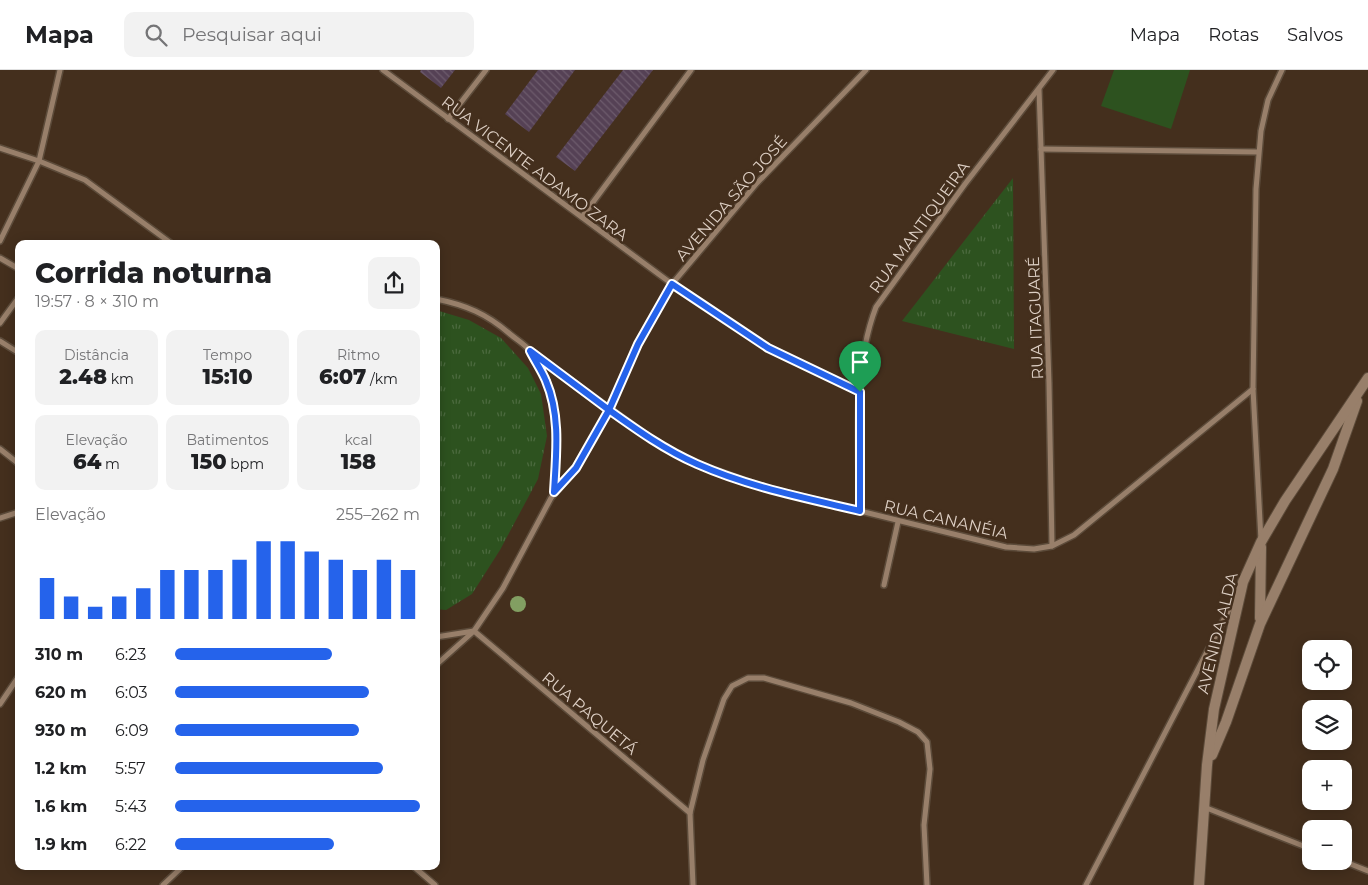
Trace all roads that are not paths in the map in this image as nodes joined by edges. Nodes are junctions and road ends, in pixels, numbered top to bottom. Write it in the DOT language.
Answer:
graph roads {
  1 [pos="60,70"];
  2 [pos="383,70"];
  3 [pos="486,70"];
  4 [pos="692,70"];
  5 [pos="866,70"];
  6 [pos="1053,70"];
  7 [pos="1282,70"];
  8 [pos="1039,89"];
  9 [pos="448,118"];
  10 [pos="0,148"];
  11 [pos="1041,149"];
  12 [pos="1258,152"];
  13 [pos="39,161"];
  14 [pos="582,217"];
  15 [pos="167,240"];
  16 [pos="0,241"];
  17 [pos="0,258"];
  18 [pos="15,267"];
  19 [pos="672,284"];
  20 [pos="440,300"];
  21 [pos="15,302"];
  22 [pos="0,323"];
  23 [pos="0,341"];
  24 [pos="15,351"];
  25 [pos="530,351"];
  26 [pos="1368,378"];
  27 [pos="1253,389"];
  28 [pos="1360,391"];
  29 [pos="860,392"];
  30 [pos="609,410"];
  31 [pos="0,449"];
  32 [pos="15,461"];
  33 [pos="554,492"];
  34 [pos="860,511"];
  35 [pos="15,513"];
  36 [pos="0,518"];
  37 [pos="898,522"];
  38 [pos="1261,542"];
  39 [pos="1052,546"];
  40 [pos="1243,582"];
  41 [pos="884,586"];
  42 [pos="1260,624"];
  43 [pos="474,631"];
  44 [pos="440,636"];
  45 [pos="440,661"];
  46 [pos="15,682"];
  47 [pos="0,704"];
  48 [pos="1207,765"];
  49 [pos="1204,807"];
  50 [pos="690,813"];
  51 [pos="1302,845"];
  52 [pos="1352,865"];
  53 [pos="179,870"];
  54 [pos="418,870"];
  55 [pos="1368,871"];
  56 [pos="163,885"];
  57 [pos="435,885"];
  58 [pos="693,885"];
  59 [pos="927,885"];
  60 [pos="1086,885"];
  61 [pos="1199,885"];
  1 -- 13 [label="street"];
  2 -- 9 [label="street, RUA VICENTE ADAMO ZARA"];
  3 -- 9 [label="street"];
  4 -- 14 [label="street"];
  5 -- 19 [label="street, AVENIDA SÃO JOSÉ"];
  6 -- 8 [label="street, RUA MANTIQUEIRA"];
  7 -- 12 [label="street"];
  8 -- 11 [label="street, RUA ITAGUARÉ"];
  8 -- 29 [label="street, RUA MANTIQUEIRA"];
  9 -- 14 [label="street, RUA VICENTE ADAMO ZARA"];
  10 -- 13 [label="street"];
  11 -- 12 [label="street"];
  11 -- 39 [label="street, RUA ITAGUARÉ"];
  12 -- 27 [label="street"];
  13 -- 15 [label="street"];
  13 -- 16 [label="street"];
  14 -- 19 [label="street, RUA VICENTE ADAMO ZARA"];
  17 -- 18 [label="street"];
  19 -- 29 [label="street"];
  19 -- 30 [label="street, AVENIDA SÃO JOSÉ"];
  20 -- 25 [label="street, RUA CANANÉIA"];
  21 -- 22 [label="street"];
  23 -- 24 [label="street"];
  25 -- 30 [label="street, RUA CANANÉIA"];
  25 -- 33 [label="street"];
  26 -- 28 [label="main road, AVENIDA ALDA"];
  27 -- 38 [label="street"];
  27 -- 39 [label="street, RUA CANANÉIA"];
  28 -- 38 [label="main road, AVENIDA ALDA"];
  28 -- 42 [label="main road, AVENIDA ALDA"];
  29 -- 34 [label="street, RUA MANTIQUEIRA"];
  30 -- 33 [label="street, AVENIDA SÃO JOSÉ"];
  30 -- 34 [label="street, RUA CANANÉIA"];
  31 -- 32 [label="street"];
  33 -- 43 [label="street"];
  34 -- 37 [label="street, RUA CANANÉIA"];
  35 -- 36 [label="street"];
  37 -- 39 [label="street, RUA CANANÉIA"];
  37 -- 41 [label="street"];
  38 -- 40 [label="main road, AVENIDA ALDA"];
  38 -- 42 [label="main road"];
  40 -- 48 [label="main road, AVENIDA ALDA"];
  40 -- 60 [label="street"];
  42 -- 48 [label="main road, AVENIDA ALDA"];
  43 -- 44 [label="street"];
  43 -- 45 [label="street"];
  43 -- 50 [label="street, RUA PAQUETÁ"];
  46 -- 47 [label="street"];
  48 -- 49 [label="main road, AVENIDA ALDA"];
  49 -- 51 [label="street"];
  49 -- 61 [label="main road, AVENIDA ALDA"];
  50 -- 58 [label="street"];
  50 -- 59 [label="street"];
  52 -- 55 [label="street"];
  53 -- 56 [label="street"];
  54 -- 57 [label="street"];
}
